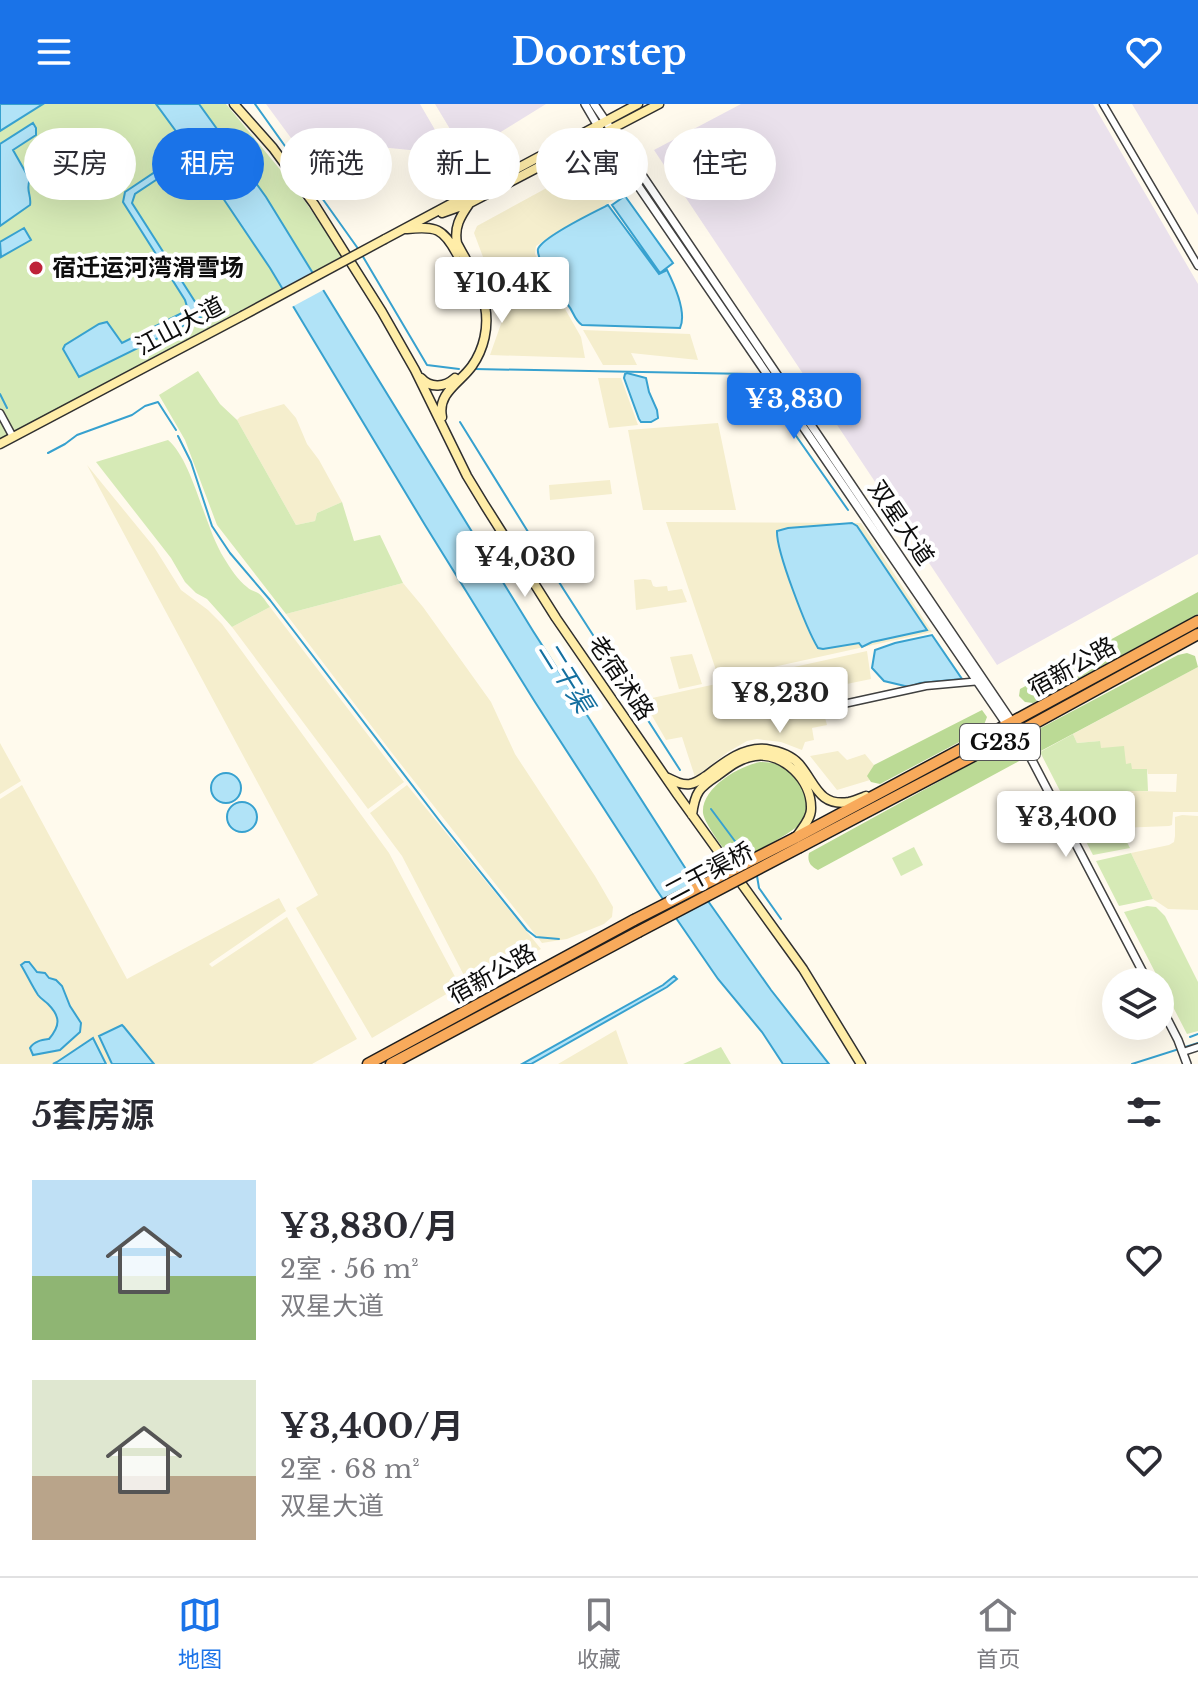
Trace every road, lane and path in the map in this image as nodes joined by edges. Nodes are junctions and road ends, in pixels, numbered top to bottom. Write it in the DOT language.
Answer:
graph roads {
  1 [pos="234,104"];
  2 [pos="585,104"];
  3 [pos="594,104"];
  4 [pos="638,104"];
  5 [pos="659,104"];
  6 [pos="1103,104"];
  7 [pos="604,127"];
  8 [pos="470,203"];
  9 [pos="419,220"];
  10 [pos="403,229"];
  11 [pos="1198,266"];
  12 [pos="415,370"];
  13 [pos="450,383"];
  14 [pos="436,411"];
  15 [pos="0,413"];
  16 [pos="13,437"];
  17 [pos="447,437"];
  18 [pos="0,444"];
  19 [pos="1198,621"];
  20 [pos="1198,634"];
  21 [pos="981,681"];
  22 [pos="839,705"];
  23 [pos="1012,729"];
  24 [pos="664,776"];
  25 [pos="882,791"];
  26 [pos="692,815"];
  27 [pos="797,841"];
  28 [pos="634,920"];
  29 [pos="638,932"];
  30 [pos="1140,968"];
  31 [pos="1174,1034"];
  32 [pos="1198,1047"];
  33 [pos="1182,1050"];
  34 [pos="372,1063"];
  35 [pos="391,1064"];
  36 [pos="861,1064"];
  37 [pos="1187,1064"];
  1 -- 12 [label="main road, 老宿沭路"];
  2 -- 7 [label="street, 双星大道"];
  3 -- 7 [label="street, 双星大道"];
  4 -- 7 [label="main road, 江山大道"];
  5 -- 7 [label="main road, 江山大道"];
  6 -- 11 [label="street"];
  7 -- 8 [label="main road, 江山大道"];
  7 -- 9 [label="main road, 江山大道"];
  7 -- 21 [label="street, 双星大道"];
  8 -- 9 [label="main road, 江山大道"];
  8 -- 17 [label="main road"];
  9 -- 10 [label="main road, 江山大道"];
  10 -- 13 [label="main road"];
  10 -- 16 [label="main road, 江山大道, bridge"];
  12 -- 13 [label="main road"];
  12 -- 14 [label="main road, 老宿沭路"];
  13 -- 14 [label="main road"];
  14 -- 17 [label="main road, 老宿沭路"];
  15 -- 16 [label="street"];
  16 -- 18 [label="main road, 江山大道"];
  17 -- 24 [label="main road, 老宿沭路"];
  19 -- 23 [label="highway, 宿新公路 / G235"];
  20 -- 23 [label="highway, 宿新公路 / G235"];
  21 -- 22 [label="street"];
  21 -- 23 [label="street, 双星大道"];
  23 -- 25 [label="highway, 宿新公路 / G235"];
  23 -- 27 [label="highway, 宿新公路 / G235"];
  23 -- 30 [label="street, 双星大道"];
  24 -- 25 [label="main road"];
  24 -- 26 [label="main road, 老宿沭路"];
  25 -- 27 [label="highway, 宿新公路 / G235"];
  26 -- 27 [label="main road"];
  26 -- 36 [label="main road, 老宿沭路"];
  27 -- 28 [label="highway, 二干渠桥 / G235, bridge"];
  27 -- 29 [label="highway, 二干渠桥 / G235, bridge"];
  28 -- 34 [label="highway, 宿新公路 / G235"];
  29 -- 35 [label="highway, 宿新公路 / G235"];
  31 -- 33 [label="street"];
  32 -- 33 [label="street"];
  33 -- 37 [label="street"];
}
